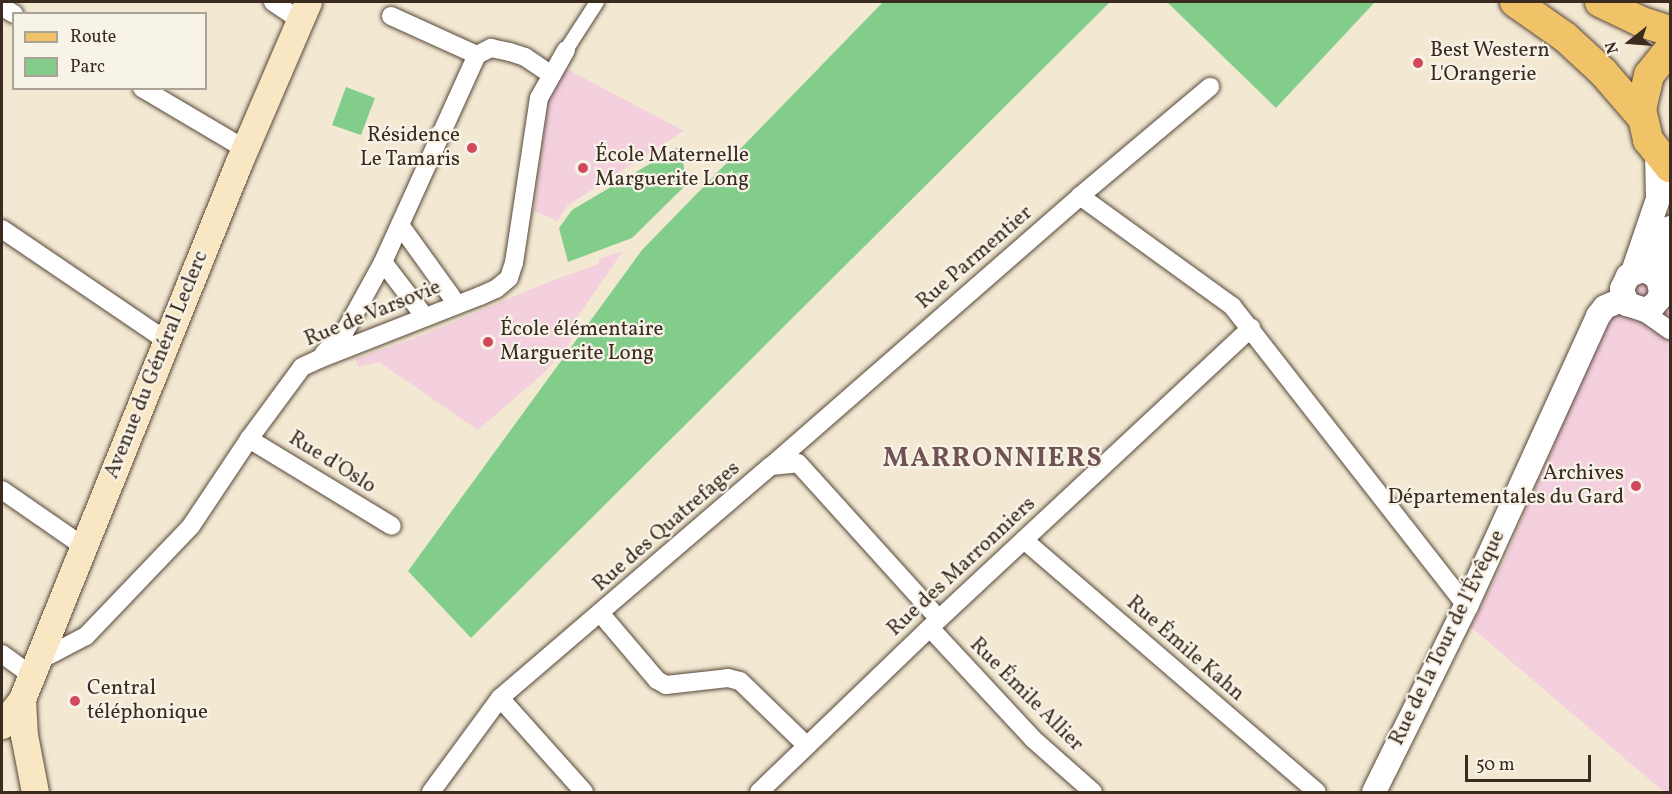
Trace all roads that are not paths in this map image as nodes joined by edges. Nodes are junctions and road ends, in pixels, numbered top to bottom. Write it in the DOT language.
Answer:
graph roads {
  1 [pos="273,2"];
  2 [pos="597,2"];
  3 [pos="1515,2"];
  4 [pos="1600,2"];
  5 [pos="304,11"];
  6 [pos="392,16"];
  7 [pos="1671,31"];
  8 [pos="1671,49"];
  9 [pos="566,50"];
  10 [pos="477,55"];
  11 [pos="552,75"];
  12 [pos="1210,87"];
  13 [pos="145,90"];
  14 [pos="1642,117"];
  15 [pos="245,149"];
  16 [pos="1664,160"];
  17 [pos="1080,196"];
  18 [pos="400,225"];
  19 [pos="1671,228"];
  20 [pos="2,230"];
  21 [pos="383,262"];
  22 [pos="1634,272"];
  23 [pos="1660,285"];
  24 [pos="452,297"];
  25 [pos="1632,304"];
  26 [pos="1671,316"];
  27 [pos="425,317"];
  28 [pos="1251,328"];
  29 [pos="1671,330"];
  30 [pos="167,341"];
  31 [pos="319,358"];
  32 [pos="249,439"];
  33 [pos="771,466"];
  34 [pos="2,490"];
  35 [pos="392,526"];
  36 [pos="1024,540"];
  37 [pos="83,546"];
  38 [pos="1466,606"];
  39 [pos="601,614"];
  40 [pos="934,623"];
  41 [pos="2,654"];
  42 [pos="31,679"];
  43 [pos="500,698"];
  44 [pos="2,725"];
  45 [pos="807,746"];
  46 [pos="35,792"];
  47 [pos="431,792"];
  48 [pos="584,792"];
  49 [pos="759,792"];
  50 [pos="1093,792"];
  51 [pos="1317,792"];
  52 [pos="1374,792"];
  1 -- 5 [label="street"];
  2 -- 9 [label="street"];
  3 -- 14 [label="main road"];
  4 -- 7 [label="main road"];
  5 -- 15 [label="main road, Avenue du Général Leclerc"];
  6 -- 10 [label="street"];
  8 -- 14 [label="main road"];
  9 -- 11 [label="street, Rue de Varsovie"];
  10 -- 11 [label="street"];
  10 -- 18 [label="street"];
  11 -- 27 [label="street, Rue de Varsovie"];
  12 -- 17 [label="street, Rue Parmentier"];
  13 -- 15 [label="street"];
  14 -- 16 [label="main road"];
  15 -- 30 [label="main road, Avenue du Général Leclerc"];
  16 -- 22 [label="street"];
  17 -- 28 [label="street"];
  17 -- 33 [label="street, Rue Parmentier"];
  18 -- 21 [label="street"];
  18 -- 24 [label="street"];
  19 -- 23 [label="street"];
  20 -- 30 [label="street"];
  21 -- 27 [label="street"];
  21 -- 31 [label="street"];
  22 -- 23 [label="street"];
  22 -- 25 [label="street"];
  23 -- 25 [label="street"];
  23 -- 26 [label="street"];
  25 -- 29 [label="street"];
  25 -- 38 [label="street, Rue de la Tour de l'Évêque"];
  27 -- 31 [label="street, Rue de Varsovie"];
  28 -- 36 [label="street, Rue des Marronniers"];
  28 -- 38 [label="street"];
  30 -- 37 [label="main road, Avenue du Général Leclerc"];
  31 -- 32 [label="street, Rue de Varsovie"];
  32 -- 35 [label="street, Rue d'Oslo"];
  32 -- 42 [label="street, Rue de Varsovie"];
  33 -- 39 [label="street, Rue des Quatrefages"];
  33 -- 40 [label="street, Rue des Quatrefages"];
  34 -- 37 [label="street"];
  36 -- 40 [label="street, Rue des Marronniers"];
  36 -- 51 [label="street, Rue Émile Kahn"];
  37 -- 42 [label="main road, Avenue du Général Leclerc"];
  38 -- 52 [label="street, Rue de la Tour de l'Évêque"];
  39 -- 43 [label="street, Rue des Quatrefages"];
  39 -- 45 [label="street"];
  40 -- 45 [label="street, Rue des Marronniers"];
  40 -- 50 [label="street, Rue Émile Allier"];
  41 -- 42 [label="street"];
  42 -- 44 [label="main road, Avenue du Général Leclerc"];
  42 -- 46 [label="main road"];
  43 -- 47 [label="street, Rue des Quatrefages"];
  43 -- 48 [label="street"];
  45 -- 49 [label="street, Rue des Marronniers"];
}
